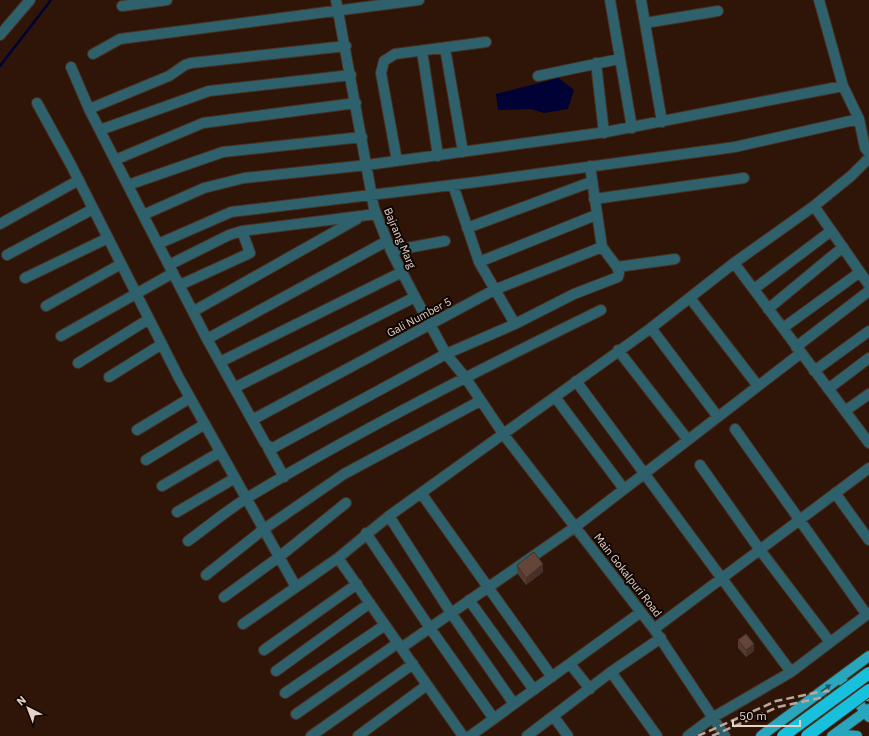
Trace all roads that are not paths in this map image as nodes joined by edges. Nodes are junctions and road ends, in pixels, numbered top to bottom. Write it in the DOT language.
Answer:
graph roads {
  1 [pos="30,0"];
  2 [pos="167,0"];
  3 [pos="336,0"];
  4 [pos="419,0"];
  5 [pos="610,0"];
  6 [pos="641,0"];
  7 [pos="819,0"];
  8 [pos="122,6"];
  9 [pos="338,11"];
  10 [pos="718,11"];
  11 [pos="645,23"];
  12 [pos="0,35"];
  13 [pos="486,42"];
  14 [pos="346,46"];
  15 [pos="445,48"];
  16 [pos="422,51"];
  17 [pos="93,54"];
  18 [pos="620,59"];
  19 [pos="596,64"];
  20 [pos="71,67"];
  21 [pos="351,75"];
  22 [pos="538,76"];
  23 [pos="843,86"];
  24 [pos="37,103"];
  25 [pos="356,103"];
  26 [pos="89,109"];
  27 [pos="859,119"];
  28 [pos="662,122"];
  29 [pos="632,128"];
  30 [pos="100,130"];
  31 [pos="604,133"];
  32 [pos="362,137"];
  33 [pos="463,152"];
  34 [pos="869,153"];
  35 [pos="438,156"];
  36 [pos="869,158"];
  37 [pos="115,160"];
  38 [pos="397,161"];
  39 [pos="367,165"];
  40 [pos="590,166"];
  41 [pos="744,178"];
  42 [pos="79,180"];
  43 [pos="591,182"];
  44 [pos="128,185"];
  45 [pos="453,185"];
  46 [pos="372,195"];
  47 [pos="594,199"];
  48 [pos="814,206"];
  49 [pos="93,209"];
  50 [pos="376,214"];
  51 [pos="143,215"];
  52 [pos="596,215"];
  53 [pos="361,216"];
  54 [pos="0,224"];
  55 [pos="467,228"];
  56 [pos="242,231"];
  57 [pos="831,231"];
  58 [pos="108,238"];
  59 [pos="387,241"];
  60 [pos="445,241"];
  61 [pos="158,244"];
  62 [pos="602,247"];
  63 [pos="843,247"];
  64 [pos="391,251"];
  65 [pos="7,255"];
  66 [pos="675,259"];
  67 [pos="478,262"];
  68 [pos="734,263"];
  69 [pos="121,264"];
  70 [pos="618,267"];
  71 [pos="171,269"];
  72 [pos="402,272"];
  73 [pos="860,272"];
  74 [pos="25,278"];
  75 [pos="180,285"];
  76 [pos="869,285"];
  77 [pos="754,289"];
  78 [pos="494,290"];
  79 [pos="869,291"];
  80 [pos="136,292"];
  81 [pos="414,298"];
  82 [pos="690,298"];
  83 [pos="46,306"];
  84 [pos="768,309"];
  85 [pos="601,310"];
  86 [pos="194,311"];
  87 [pos="149,319"];
  88 [pos="515,324"];
  89 [pos="430,325"];
  90 [pos="651,328"];
  91 [pos="783,328"];
  92 [pos="869,331"];
  93 [pos="61,336"];
  94 [pos="207,339"];
  95 [pos="162,344"];
  96 [pos="618,350"];
  97 [pos="798,350"];
  98 [pos="446,354"];
  99 [pos="869,358"];
  100 [pos="220,362"];
  101 [pos="78,363"];
  102 [pos="814,370"];
  103 [pos="110,377"];
  104 [pos="465,377"];
  105 [pos="576,381"];
  106 [pos="758,386"];
  107 [pos="234,388"];
  108 [pos="828,389"];
  109 [pos="869,394"];
  110 [pos="555,397"];
  111 [pos="190,398"];
  112 [pos="480,401"];
  113 [pos="845,411"];
  114 [pos="718,417"];
  115 [pos="252,420"];
  116 [pos="205,424"];
  117 [pos="735,429"];
  118 [pos="137,430"];
  119 [pos="504,435"];
  120 [pos="688,440"];
  121 [pos="869,443"];
  122 [pos="268,448"];
  123 [pos="220,452"];
  124 [pos="146,460"];
  125 [pos="700,465"];
  126 [pos="869,468"];
  127 [pos="646,472"];
  128 [pos="284,477"];
  129 [pos="235,478"];
  130 [pos="162,486"];
  131 [pos="624,489"];
  132 [pos="421,493"];
  133 [pos="835,493"];
  134 [pos="247,499"];
  135 [pos="346,503"];
  136 [pos="177,512"];
  137 [pos="389,516"];
  138 [pos="800,520"];
  139 [pos="575,526"];
  140 [pos="264,529"];
  141 [pos="366,534"];
  142 [pos="869,540"];
  143 [pos="188,541"];
  144 [pos="760,550"];
  145 [pos="279,557"];
  146 [pos="338,558"];
  147 [pos="206,575"];
  148 [pos="722,578"];
  149 [pos="356,584"];
  150 [pos="296,587"];
  151 [pos="488,587"];
  152 [pos="224,597"];
  153 [pos="469,600"];
  154 [pos="370,603"];
  155 [pos="641,612"];
  156 [pos="451,613"];
  157 [pos="868,614"];
  158 [pos="243,624"];
  159 [pos="385,625"];
  160 [pos="430,628"];
  161 [pos="654,629"];
  162 [pos="661,638"];
  163 [pos="830,642"];
  164 [pos="400,645"];
  165 [pos="264,650"];
  166 [pos="869,656"];
  167 [pos="413,664"];
  168 [pos="570,664"];
  169 [pos="850,669"];
  170 [pos="276,671"];
  171 [pos="611,672"];
  172 [pos="791,672"];
  173 [pos="869,673"];
  174 [pos="552,677"];
  175 [pos="840,678"];
  176 [pos="427,685"];
  177 [pos="590,689"];
  178 [pos="534,690"];
  179 [pos="869,690"];
  180 [pos="285,693"];
  181 [pos="869,694"];
  182 [pos="514,704"];
  183 [pos="868,712"];
  184 [pos="296,714"];
  185 [pos="554,717"];
  186 [pos="712,718"];
  187 [pos="494,719"];
  188 [pos="834,735"];
  189 [pos="311,736"];
  190 [pos="358,736"];
  191 [pos="463,736"];
  192 [pos="470,736"];
  193 [pos="527,736"];
  194 [pos="568,736"];
  195 [pos="657,736"];
  196 [pos="688,736"];
  197 [pos="724,736"];
  198 [pos="761,736"];
  199 [pos="783,736"];
  200 [pos="807,736"];
  201 [pos="857,736"];
  1 -- 12 [label="street"];
  2 -- 8 [label="street"];
  3 -- 9 [label="street, Bajrang Marg"];
  4 -- 9 [label="street"];
  5 -- 18 [label="street"];
  6 -- 11 [label="street"];
  7 -- 23 [label="street"];
  9 -- 14 [label="street, Bajrang Marg"];
  9 -- 17 [label="street"];
  10 -- 11 [label="street"];
  11 -- 28 [label="street"];
  13 -- 15 [label="street"];
  14 -- 21 [label="street, Bajrang Marg"];
  14 -- 26 [label="street"];
  15 -- 16 [label="street"];
  15 -- 33 [label="street"];
  16 -- 35 [label="street"];
  16 -- 38 [label="street"];
  18 -- 19 [label="street"];
  18 -- 29 [label="street"];
  19 -- 22 [label="street"];
  19 -- 31 [label="street"];
  20 -- 26 [label="street"];
  21 -- 25 [label="street, Bajrang Marg"];
  21 -- 30 [label="street"];
  23 -- 27 [label="street"];
  23 -- 28 [label="street"];
  24 -- 42 [label="street"];
  25 -- 32 [label="street, Bajrang Marg"];
  25 -- 37 [label="street"];
  26 -- 30 [label="street"];
  27 -- 34 [label="street"];
  27 -- 40 [label="street"];
  28 -- 29 [label="street"];
  29 -- 31 [label="street"];
  30 -- 37 [label="street"];
  31 -- 33 [label="street"];
  32 -- 39 [label="street, Bajrang Marg"];
  32 -- 44 [label="street"];
  33 -- 35 [label="street"];
  35 -- 38 [label="street"];
  36 -- 48 [label="street"];
  37 -- 44 [label="street"];
  38 -- 39 [label="street"];
  39 -- 46 [label="street, Bajrang Marg"];
  39 -- 51 [label="street"];
  40 -- 43 [label="street"];
  40 -- 45 [label="street"];
  41 -- 47 [label="street"];
  42 -- 49 [label="street"];
  42 -- 54 [label="street"];
  43 -- 47 [label="street"];
  43 -- 55 [label="street"];
  44 -- 51 [label="street"];
  45 -- 46 [label="street"];
  45 -- 55 [label="street"];
  46 -- 50 [label="street, Bajrang Marg"];
  46 -- 61 [label="street"];
  47 -- 52 [label="street"];
  48 -- 57 [label="street"];
  48 -- 68 [label="street"];
  49 -- 58 [label="street"];
  49 -- 65 [label="street"];
  50 -- 53 [label="street"];
  50 -- 59 [label="street, Bajrang Marg"];
  51 -- 61 [label="street"];
  52 -- 62 [label="street"];
  52 -- 67 [label="street"];
  53 -- 56 [label="street"];
  53 -- 86 [label="street"];
  55 -- 67 [label="street"];
  56 -- 71 [label="street"];
  56 -- 75 [label="street"];
  57 -- 63 [label="street"];
  57 -- 77 [label="street"];
  58 -- 69 [label="street"];
  58 -- 74 [label="street"];
  59 -- 64 [label="street, Bajrang Marg"];
  59 -- 94 [label="street"];
  60 -- 64 [label="street"];
  61 -- 71 [label="street"];
  62 -- 70 [label="street"];
  62 -- 78 [label="street, Gali Number 5"];
  63 -- 73 [label="street"];
  63 -- 84 [label="street"];
  64 -- 72 [label="street, Bajrang Marg"];
  66 -- 70 [label="street"];
  67 -- 78 [label="street"];
  68 -- 77 [label="street"];
  68 -- 82 [label="street"];
  69 -- 80 [label="street"];
  69 -- 83 [label="street"];
  70 -- 88 [label="street"];
  71 -- 75 [label="street"];
  71 -- 80 [label="street"];
  72 -- 81 [label="street, Bajrang Marg"];
  72 -- 100 [label="street"];
  73 -- 76 [label="street"];
  73 -- 91 [label="street"];
  75 -- 86 [label="street"];
  77 -- 84 [label="street"];
  78 -- 88 [label="street"];
  78 -- 89 [label="street, Gali Number 5"];
  79 -- 97 [label="street"];
  80 -- 87 [label="street"];
  80 -- 93 [label="street"];
  81 -- 89 [label="street, Bajrang Marg"];
  81 -- 107 [label="street"];
  82 -- 90 [label="street"];
  82 -- 106 [label="street"];
  84 -- 91 [label="street"];
  85 -- 104 [label="street"];
  86 -- 94 [label="street"];
  87 -- 95 [label="street"];
  87 -- 101 [label="street"];
  88 -- 98 [label="street"];
  89 -- 98 [label="street, Bajrang Marg"];
  89 -- 115 [label="street, Gali Number 5"];
  90 -- 96 [label="street"];
  90 -- 114 [label="street"];
  91 -- 97 [label="street"];
  92 -- 102 [label="street"];
  94 -- 100 [label="street"];
  95 -- 103 [label="street"];
  95 -- 111 [label="street"];
  96 -- 105 [label="street"];
  96 -- 120 [label="street"];
  97 -- 102 [label="street"];
  97 -- 106 [label="street"];
  98 -- 104 [label="street, Bajrang Marg"];
  98 -- 122 [label="street"];
  99 -- 108 [label="street"];
  100 -- 107 [label="street"];
  102 -- 108 [label="street"];
  104 -- 112 [label="street, Bajrang Marg"];
  104 -- 128 [label="street"];
  105 -- 110 [label="street"];
  105 -- 127 [label="street"];
  106 -- 114 [label="street"];
  107 -- 115 [label="street"];
  108 -- 113 [label="street"];
  109 -- 113 [label="street"];
  110 -- 119 [label="street"];
  110 -- 131 [label="street"];
  111 -- 116 [label="street"];
  111 -- 118 [label="street"];
  112 -- 119 [label="street, Bajrang Marg"];
  112 -- 140 [label="street"];
  113 -- 121 [label="street"];
  114 -- 120 [label="street"];
  115 -- 122 [label="street"];
  116 -- 123 [label="street"];
  116 -- 124 [label="street"];
  117 -- 138 [label="street"];
  119 -- 132 [label="street"];
  119 -- 139 [label="street, Main Gokalpuri Road"];
  120 -- 127 [label="street"];
  122 -- 128 [label="street"];
  123 -- 129 [label="street"];
  123 -- 130 [label="street"];
  125 -- 144 [label="street"];
  126 -- 133 [label="street"];
  127 -- 131 [label="street"];
  127 -- 148 [label="street"];
  128 -- 134 [label="street"];
  129 -- 134 [label="street"];
  129 -- 136 [label="street"];
  131 -- 139 [label="street"];
  132 -- 137 [label="street"];
  132 -- 151 [label="street"];
  133 -- 138 [label="street"];
  133 -- 142 [label="street"];
  134 -- 140 [label="street"];
  134 -- 143 [label="street"];
  135 -- 145 [label="street"];
  137 -- 141 [label="street"];
  137 -- 156 [label="street"];
  138 -- 144 [label="street"];
  138 -- 157 [label="street"];
  139 -- 151 [label="street"];
  139 -- 155 [label="street, Main Gokalpuri Road"];
  140 -- 145 [label="street"];
  140 -- 147 [label="street"];
  141 -- 146 [label="street"];
  141 -- 160 [label="street"];
  144 -- 148 [label="street"];
  144 -- 163 [label="street"];
  145 -- 150 [label="street"];
  145 -- 152 [label="street"];
  146 -- 149 [label="street"];
  146 -- 150 [label="street"];
  148 -- 161 [label="street"];
  148 -- 172 [label="street"];
  149 -- 154 [label="street"];
  149 -- 165 [label="street"];
  150 -- 158 [label="street"];
  151 -- 153 [label="street"];
  151 -- 174 [label="street"];
  153 -- 156 [label="street"];
  153 -- 178 [label="street"];
  154 -- 159 [label="street"];
  154 -- 170 [label="street"];
  155 -- 161 [label="street, Main Gokalpuri Road"];
  155 -- 168 [label="street"];
  156 -- 160 [label="street"];
  156 -- 182 [label="street"];
  157 -- 163 [label="street"];
  159 -- 164 [label="street"];
  159 -- 180 [label="street"];
  160 -- 164 [label="street"];
  160 -- 187 [label="street"];
  161 -- 162 [label="street, Main Gokalpuri Road"];
  162 -- 171 [label="street"];
  162 -- 186 [label="street, Main Gokalpuri Road"];
  163 -- 172 [label="street"];
  164 -- 167 [label="street"];
  164 -- 184 [label="street"];
  166 -- 169 [label="main road"];
  167 -- 176 [label="street"];
  167 -- 189 [label="street"];
  168 -- 174 [label="street"];
  168 -- 177 [label="street"];
  169 -- 175 [label="main road"];
  169 -- 181 [label="main road"];
  171 -- 177 [label="street"];
  171 -- 195 [label="street"];
  172 -- 186 [label="street"];
  173 -- 199 [label="highway, bridge"];
  174 -- 178 [label="street"];
  175 -- 183 [label="main road"];
  198 -- 175 [label="main road, one-way"];
  176 -- 190 [label="street"];
  176 -- 191 [label="street"];
  177 -- 185 [label="street"];
  178 -- 182 [label="street"];
  179 -- 200 [label="highway, bridge"];
  182 -- 187 [label="street"];
  183 -- 188 [label="main road"];
  185 -- 193 [label="street"];
  185 -- 194 [label="street"];
  186 -- 196 [label="street"];
  186 -- 197 [label="street, Main Gokalpuri Road"];
  187 -- 192 [label="street"];
  188 -- 201 [label="main road"];
}
